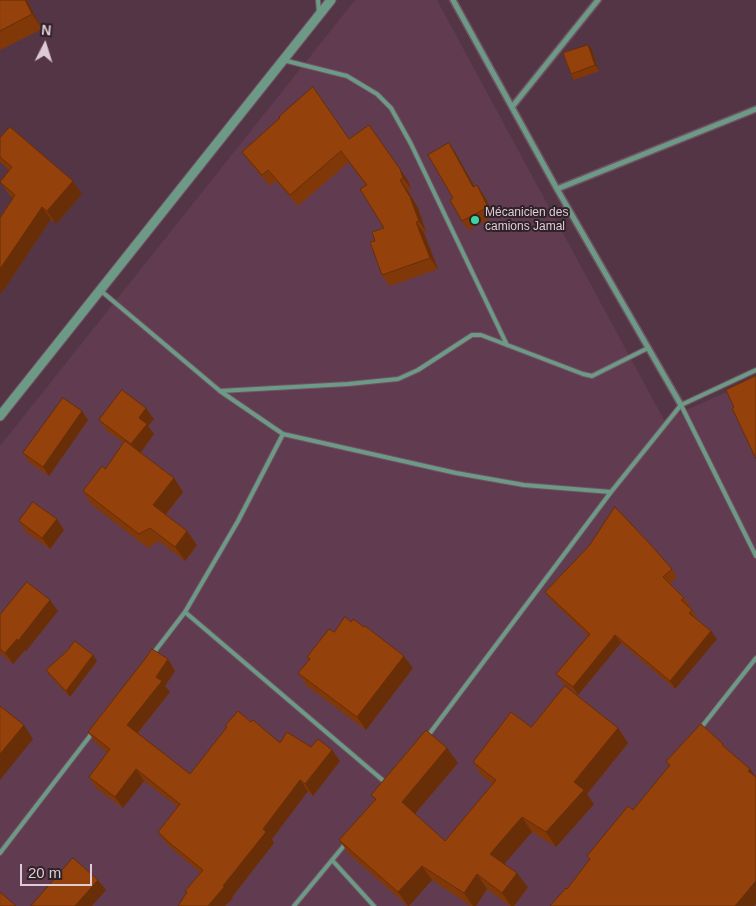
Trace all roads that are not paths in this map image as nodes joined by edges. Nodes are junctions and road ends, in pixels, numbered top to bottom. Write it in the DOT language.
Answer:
graph roads {
  1 [pos="318,0"];
  2 [pos="331,0"];
  3 [pos="453,0"];
  4 [pos="598,0"];
  5 [pos="319,15"];
  6 [pos="283,60"];
  7 [pos="512,106"];
  8 [pos="756,109"];
  9 [pos="557,189"];
  10 [pos="100,290"];
  11 [pos="507,345"];
  12 [pos="648,348"];
  13 [pos="756,370"];
  14 [pos="220,391"];
  15 [pos="681,405"];
  16 [pos="0,416"];
  17 [pos="283,434"];
  18 [pos="610,492"];
  19 [pos="756,556"];
  20 [pos="185,612"];
  21 [pos="756,658"];
  22 [pos="149,659"];
  23 [pos="95,730"];
  24 [pos="695,736"];
  25 [pos="426,738"];
  26 [pos="390,786"];
  27 [pos="350,838"];
  28 [pos="0,853"];
  29 [pos="332,860"];
  30 [pos="294,906"];
  31 [pos="374,906"];
  1 -- 5 [label="lane"];
  2 -- 5 [label="street"];
  3 -- 7 [label="street"];
  4 -- 7 [label="street"];
  5 -- 6 [label="street"];
  6 -- 10 [label="street"];
  6 -- 11 [label="lane"];
  7 -- 9 [label="street"];
  8 -- 9 [label="street"];
  9 -- 12 [label="street"];
  10 -- 14 [label="lane"];
  10 -- 16 [label="street"];
  11 -- 12 [label="lane"];
  11 -- 14 [label="lane"];
  12 -- 15 [label="street"];
  13 -- 15 [label="lane"];
  14 -- 17 [label="lane"];
  15 -- 18 [label="lane"];
  15 -- 19 [label="lane"];
  17 -- 18 [label="lane"];
  17 -- 20 [label="lane"];
  18 -- 25 [label="lane"];
  20 -- 22 [label="lane"];
  20 -- 26 [label="lane"];
  21 -- 24 [label="lane"];
  23 -- 28 [label="lane"];
  27 -- 29 [label="lane"];
  29 -- 30 [label="lane"];
  29 -- 31 [label="lane"];
}
